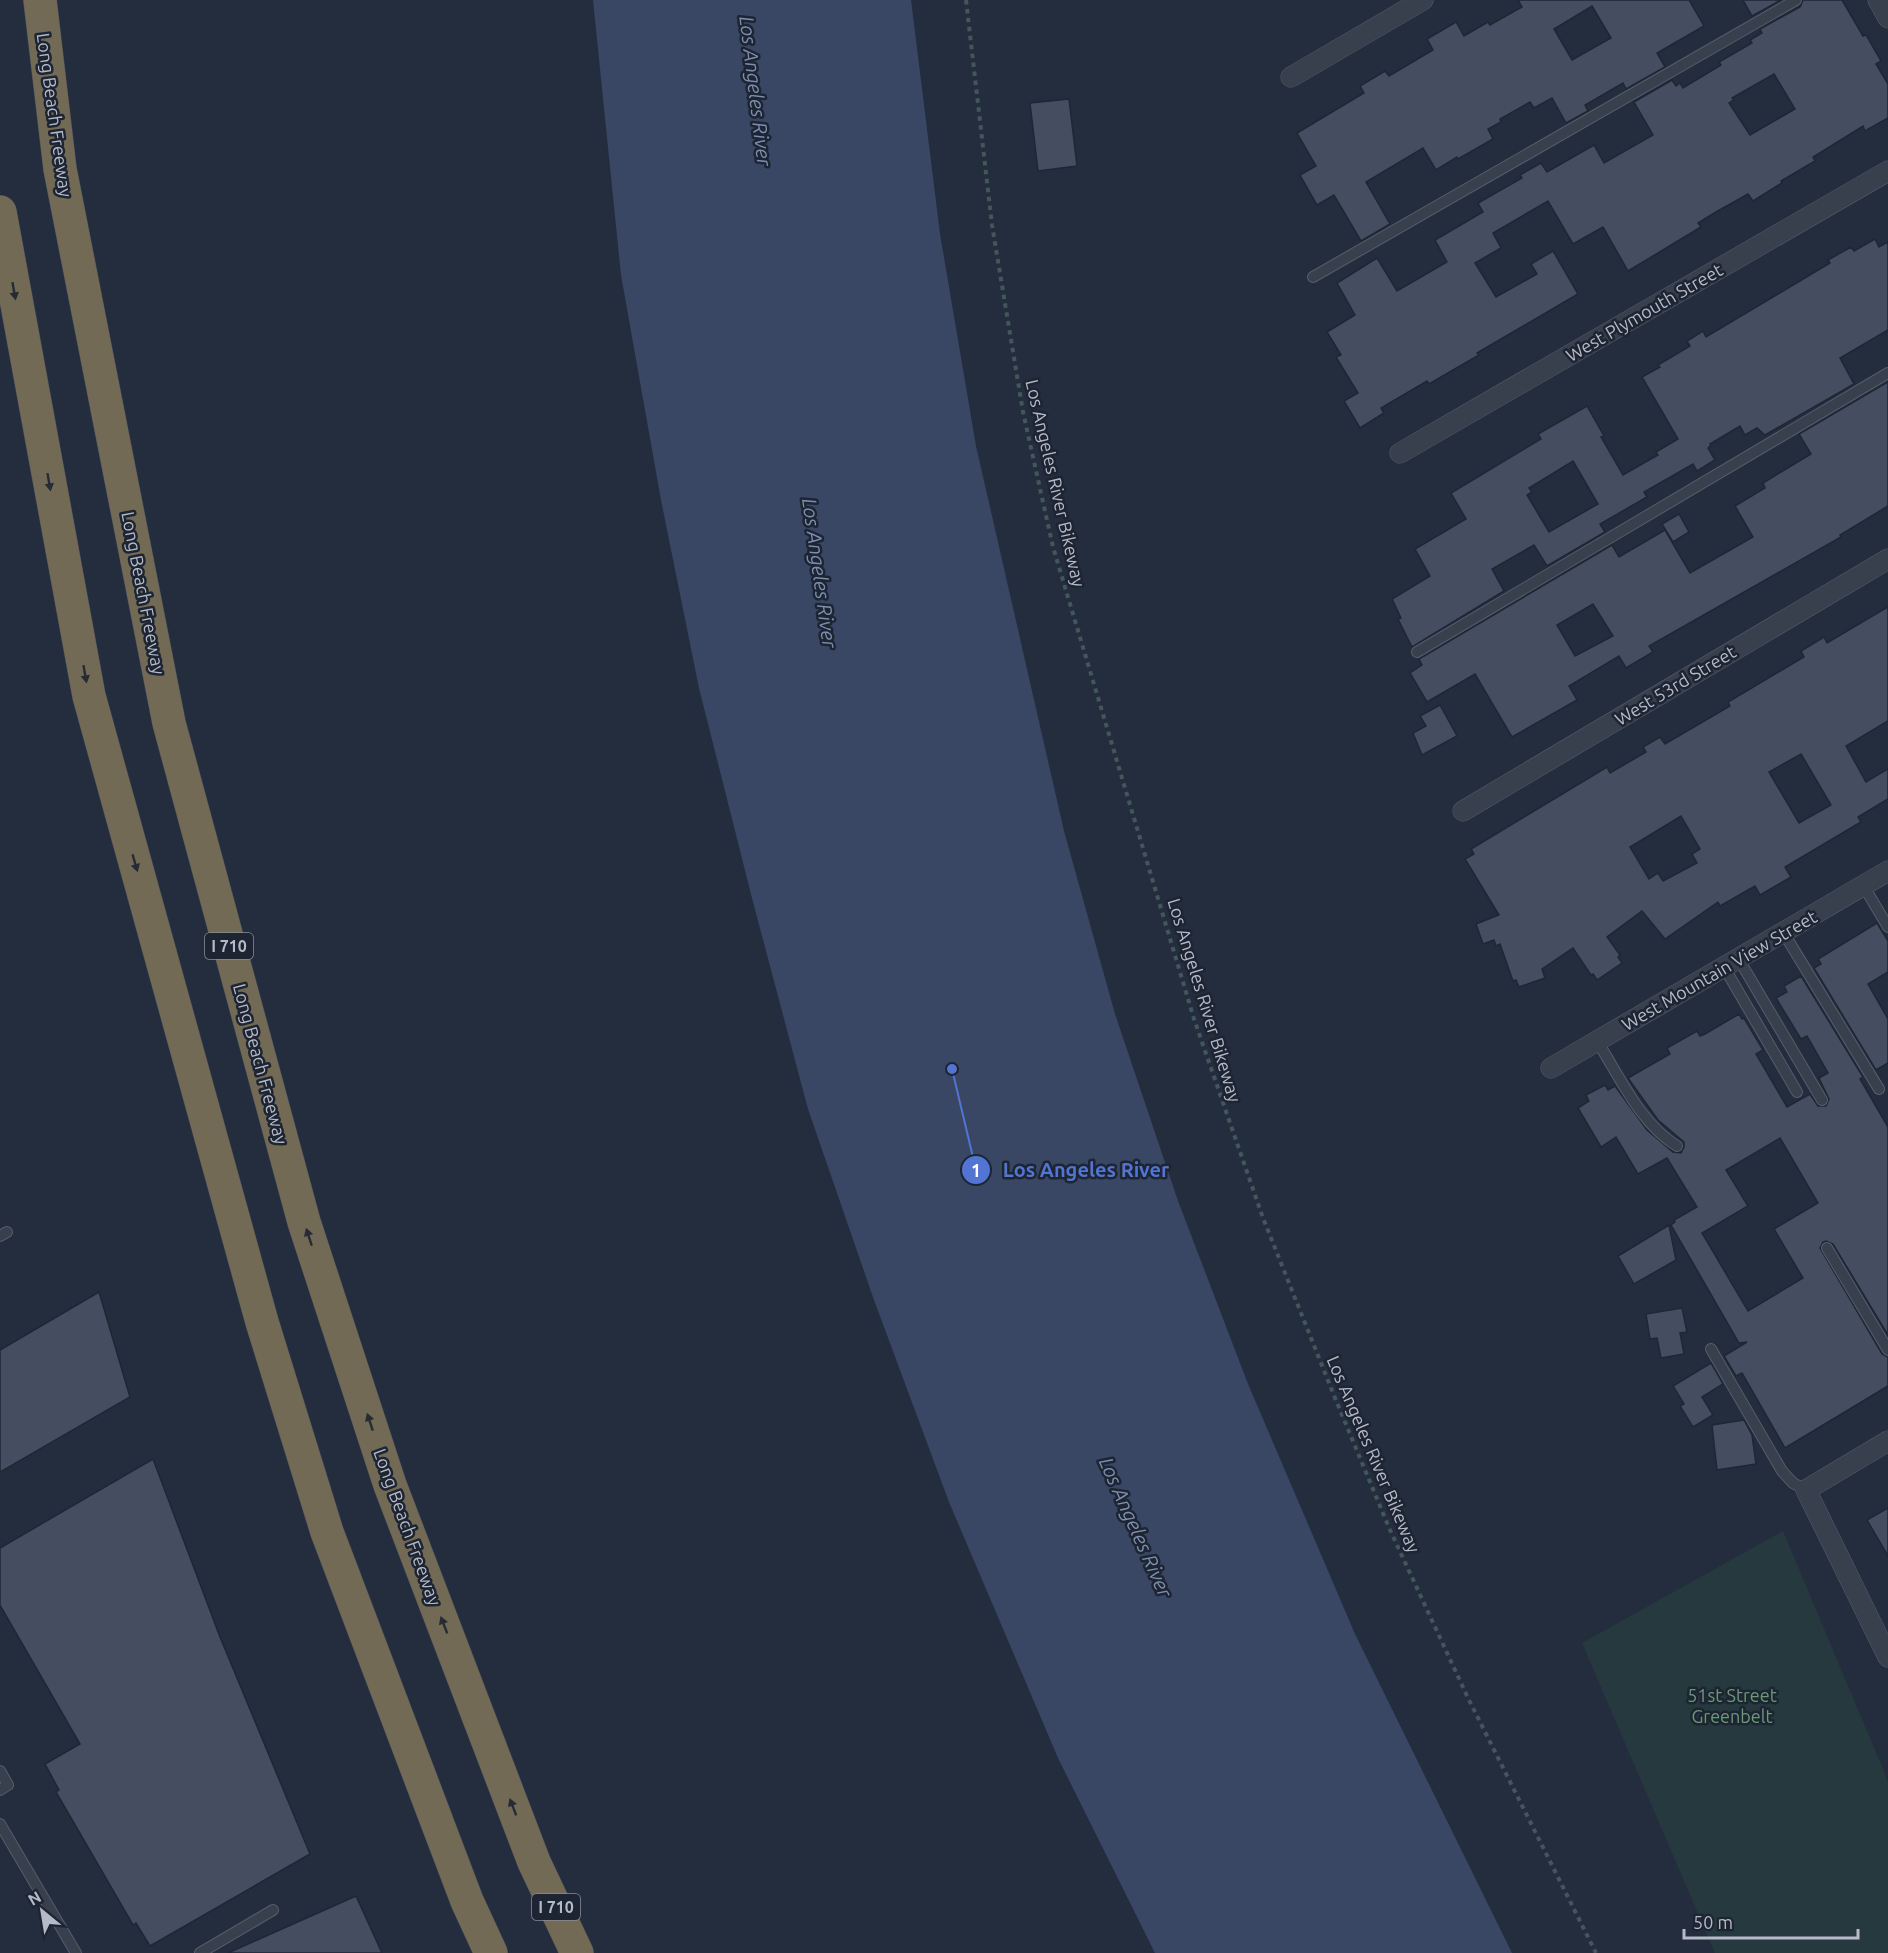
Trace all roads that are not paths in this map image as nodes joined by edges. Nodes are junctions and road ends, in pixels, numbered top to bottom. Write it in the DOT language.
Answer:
graph roads {
  1 [pos="40,0"];
  2 [pos="1423,0"];
  3 [pos="1796,0"];
  4 [pos="1878,0"];
  5 [pos="1888,18"];
  6 [pos="1291,77"];
  7 [pos="1888,171"];
  8 [pos="0,212"];
  9 [pos="1313,277"];
  10 [pos="1888,373"];
  11 [pos="1400,453"];
  12 [pos="1888,559"];
  13 [pos="1417,652"];
  14 [pos="1463,811"];
  15 [pos="1888,871"];
  16 [pos="1863,885"];
  17 [pos="1888,927"];
  18 [pos="1783,932"];
  19 [pos="1731,963"];
  20 [pos="1597,1041"];
  21 [pos="1551,1068"];
  22 [pos="1879,1089"];
  23 [pos="1797,1092"];
  24 [pos="1822,1100"];
  25 [pos="1677,1146"];
  26 [pos="1827,1248"];
  27 [pos="1711,1349"];
  28 [pos="1888,1350"];
  29 [pos="1888,1441"];
  30 [pos="1806,1490"];
  31 [pos="1888,1657"];
  32 [pos="0,1772"];
  33 [pos="0,1790"];
  34 [pos="0,1824"];
  35 [pos="534,1862"];
  36 [pos="273,1910"];
  37 [pos="76,1953"];
  38 [pos="200,1953"];
  39 [pos="491,1953"];
  40 [pos="577,1953"];
  41 [pos="602,1953"];
  35 -- 1 [label="highway, Long Beach Freeway / I 710, one-way"];
  2 -- 6 [label="street"];
  3 -- 9 [label="lane"];
  4 -- 5 [label="street"];
  7 -- 11 [label="street, West Plymouth Street"];
  8 -- 39 [label="highway, one-way"];
  10 -- 13 [label="lane"];
  12 -- 14 [label="street, West 53rd Street"];
  15 -- 16 [label="street, West Mountain View Street"];
  16 -- 17 [label="lane"];
  16 -- 18 [label="street, West Mountain View Street"];
  18 -- 19 [label="street, West Mountain View Street"];
  18 -- 22 [label="lane"];
  19 -- 20 [label="street, West Mountain View Street"];
  19 -- 23 [label="lane"];
  19 -- 24 [label="lane"];
  20 -- 21 [label="street, West Mountain View Street"];
  20 -- 25 [label="lane"];
  26 -- 28 [label="lane"];
  27 -- 30 [label="lane"];
  29 -- 30 [label="street"];
  30 -- 31 [label="street"];
  32 -- 33 [label="lane"];
  34 -- 37 [label="lane"];
  35 -- 40 [label="highway, Long Beach Freeway / I 710"];
  35 -- 41 [label="highway"];
  36 -- 38 [label="lane"];
}
